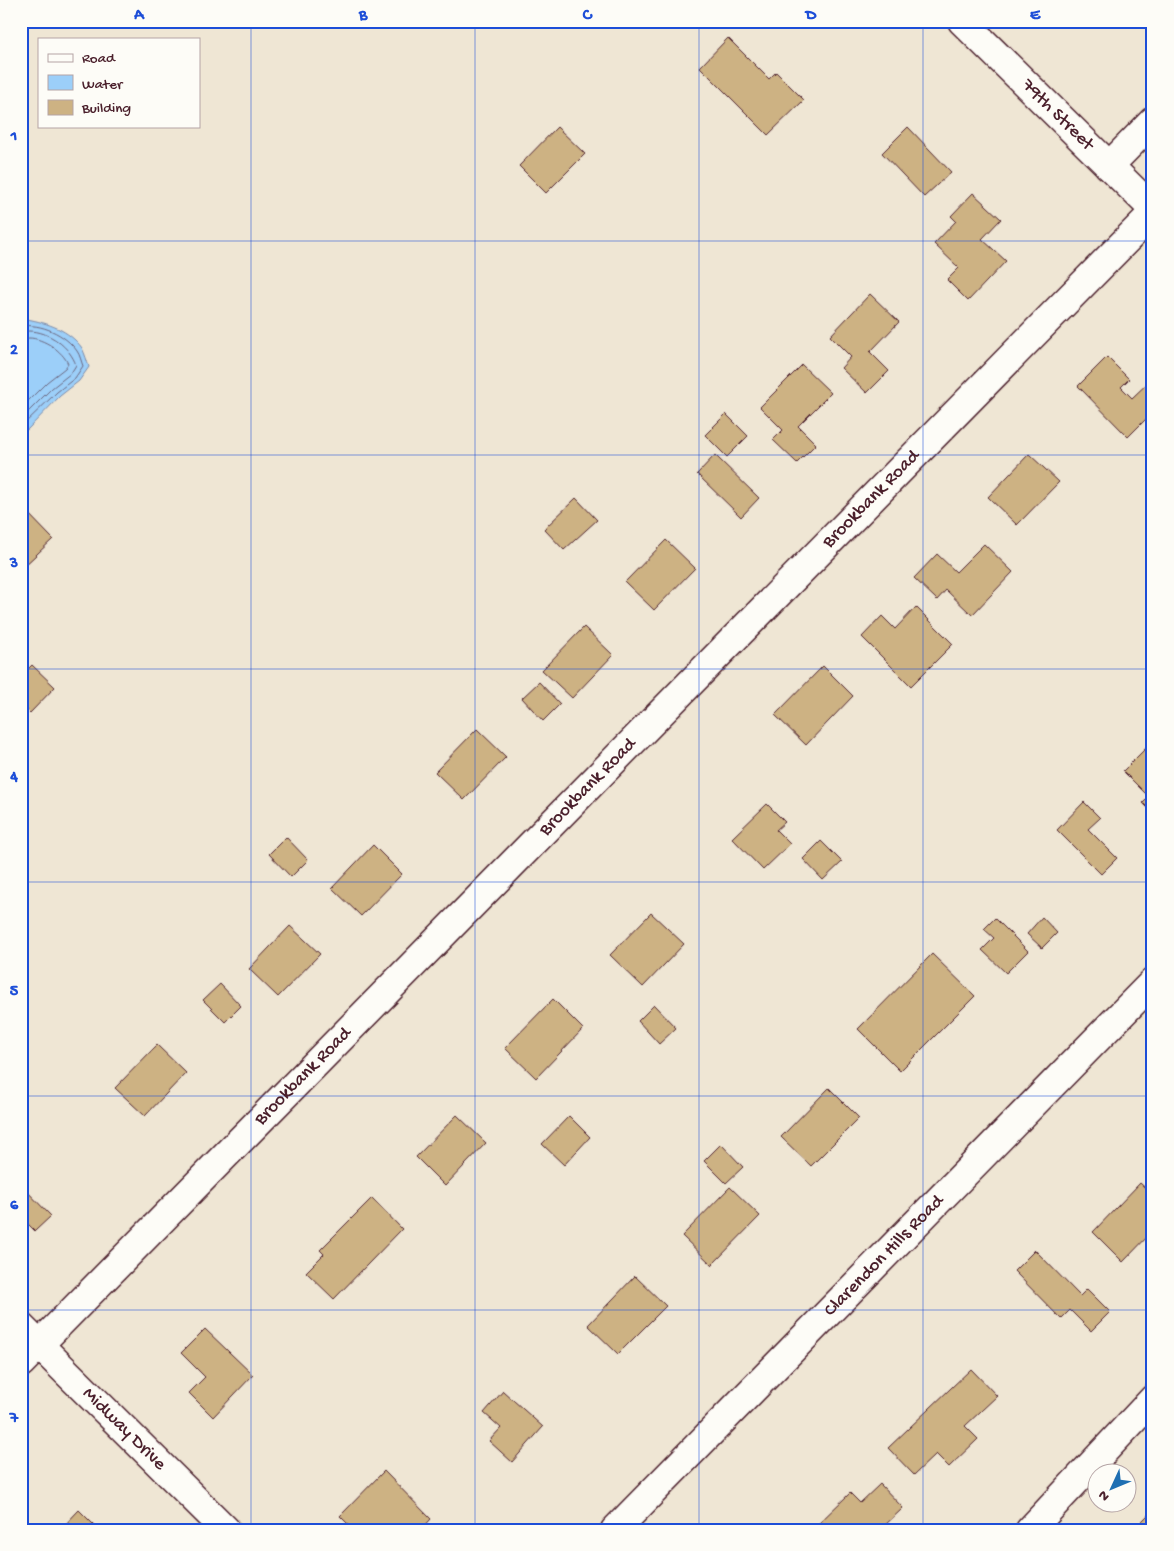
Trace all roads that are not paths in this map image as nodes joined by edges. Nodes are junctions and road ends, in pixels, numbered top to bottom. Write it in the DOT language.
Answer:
graph roads {
  1 [pos="962,21"];
  2 [pos="1153,121"];
  3 [pos="1109,166"];
  4 [pos="1153,209"];
  5 [pos="1153,213"];
  6 [pos="1153,982"];
  7 [pos="27,1345"];
  8 [pos="1153,1399"];
  9 [pos="226,1530"];
  10 [pos="615,1530"];
  11 [pos="1030,1530"];
  1 -- 3 [label="street, 79th Street"];
  2 -- 3 [label="street"];
  3 -- 4 [label="street, 79th Street"];
  5 -- 7 [label="street, Brookbank Road"];
  6 -- 10 [label="street, Clarendon Hills Road"];
  7 -- 9 [label="street, Midway Drive"];
  8 -- 11 [label="street"];
}
